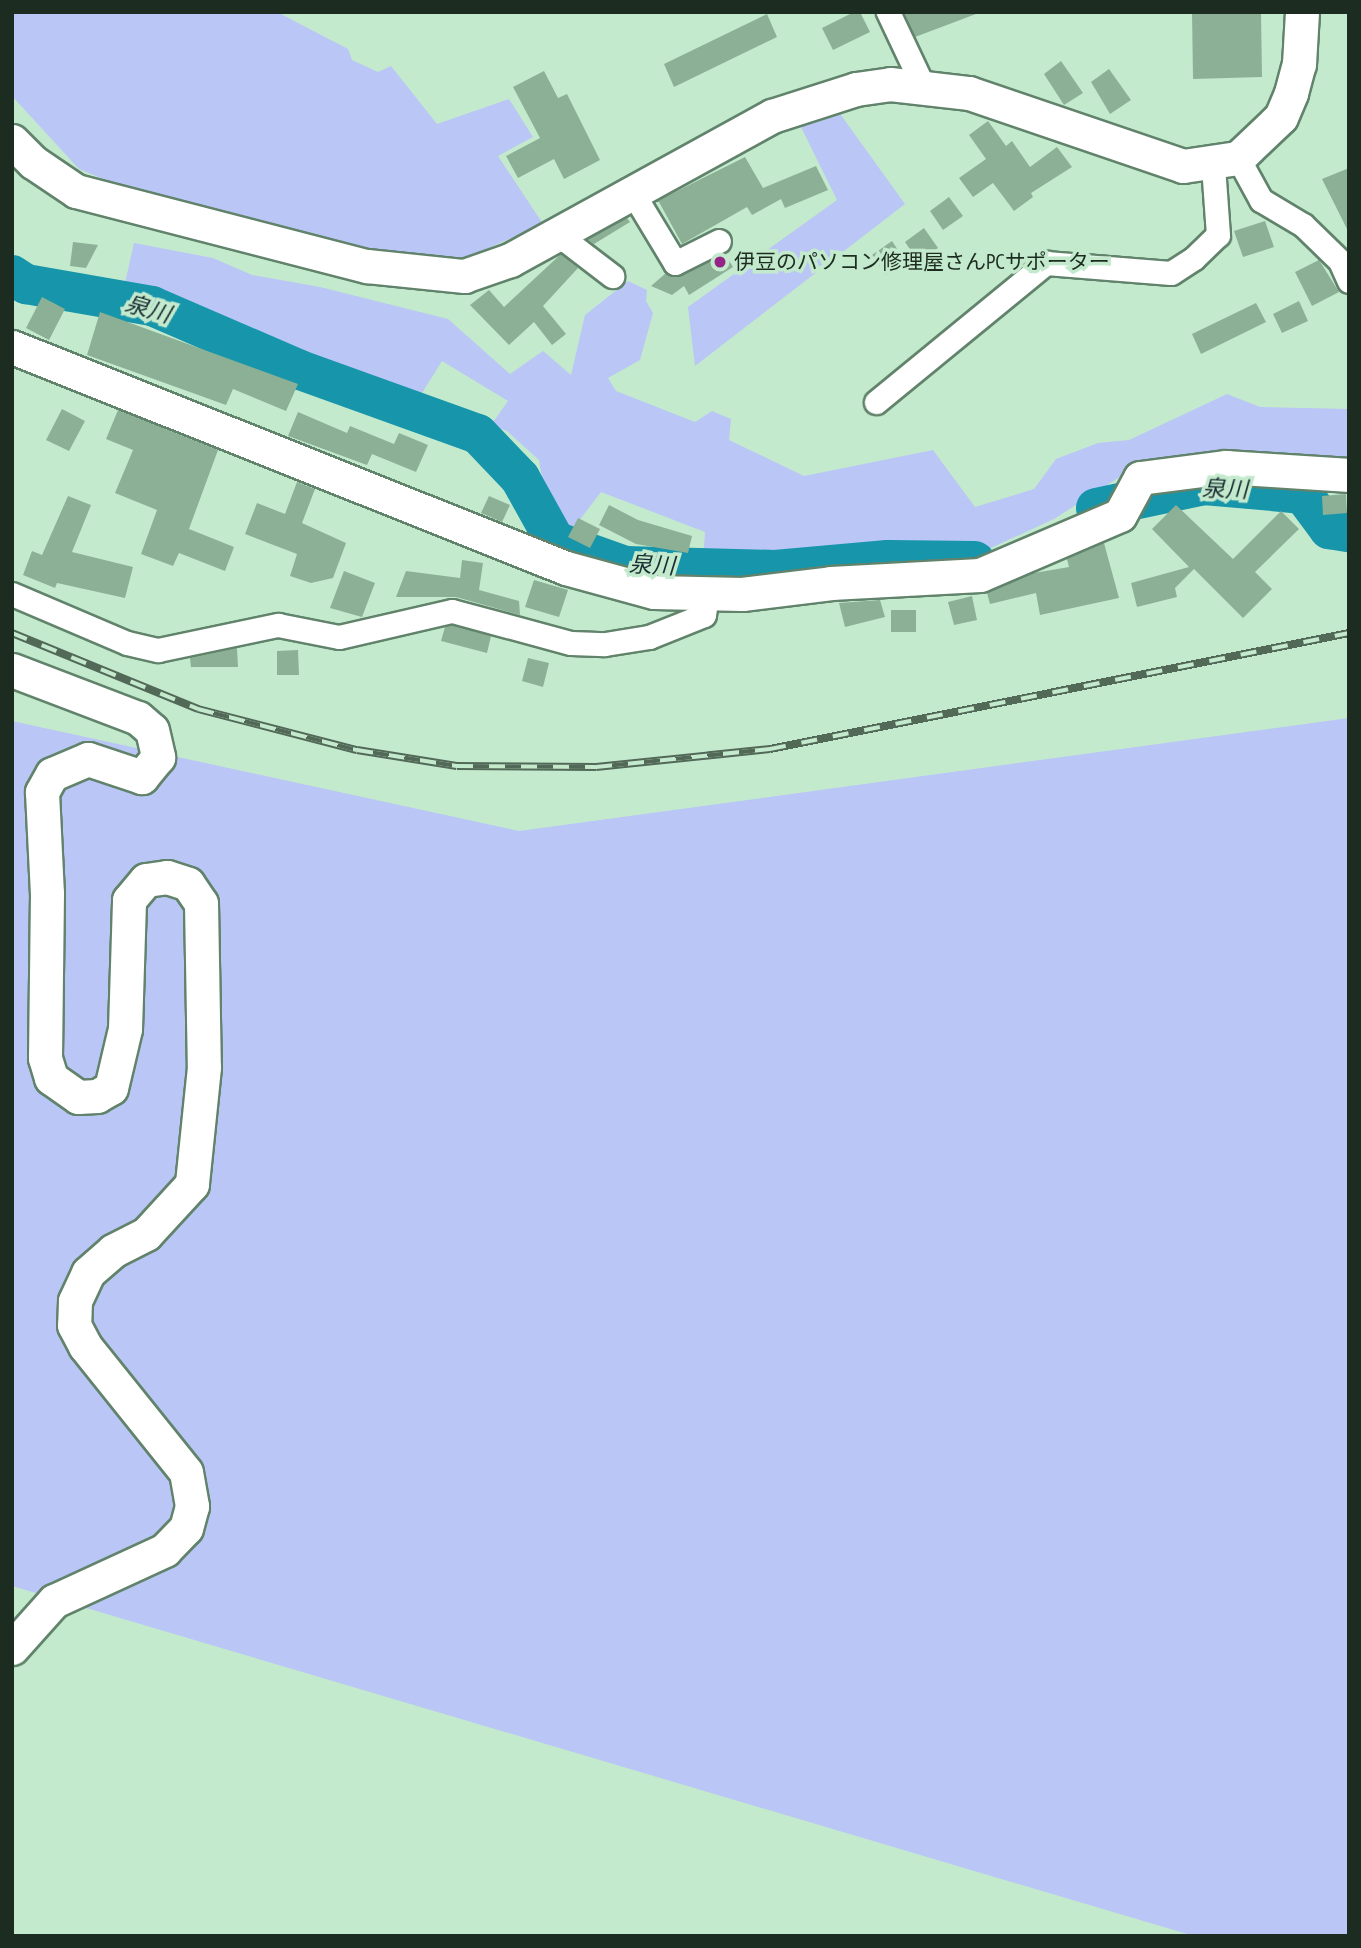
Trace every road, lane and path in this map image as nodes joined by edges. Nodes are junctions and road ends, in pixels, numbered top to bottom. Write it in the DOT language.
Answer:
graph roads {
  1 [pos="888,12"];
  2 [pos="1302,12"];
  3 [pos="923,86"];
  4 [pos="12,141"];
  5 [pos="1225,161"];
  6 [pos="631,190"];
  7 [pos="556,233"];
  8 [pos="719,241"];
  9 [pos="612,276"];
  10 [pos="1349,281"];
  11 [pos="12,347"];
  12 [pos="876,402"];
  13 [pos="1349,475"];
  14 [pos="707,593"];
  15 [pos="12,594"];
  16 [pos="12,670"];
  17 [pos="12,1648"];
  1 -- 3 [label="street"];
  2 -- 5 [label="street"];
  3 -- 5 [label="street"];
  3 -- 6 [label="street"];
  4 -- 7 [label="street"];
  5 -- 10 [label="street"];
  5 -- 12 [label="street"];
  6 -- 7 [label="street"];
  6 -- 8 [label="street"];
  7 -- 9 [label="street"];
  11 -- 14 [label="street"];
  13 -- 14 [label="street"];
  14 -- 15 [label="street"];
  16 -- 17 [label="street"];
}
